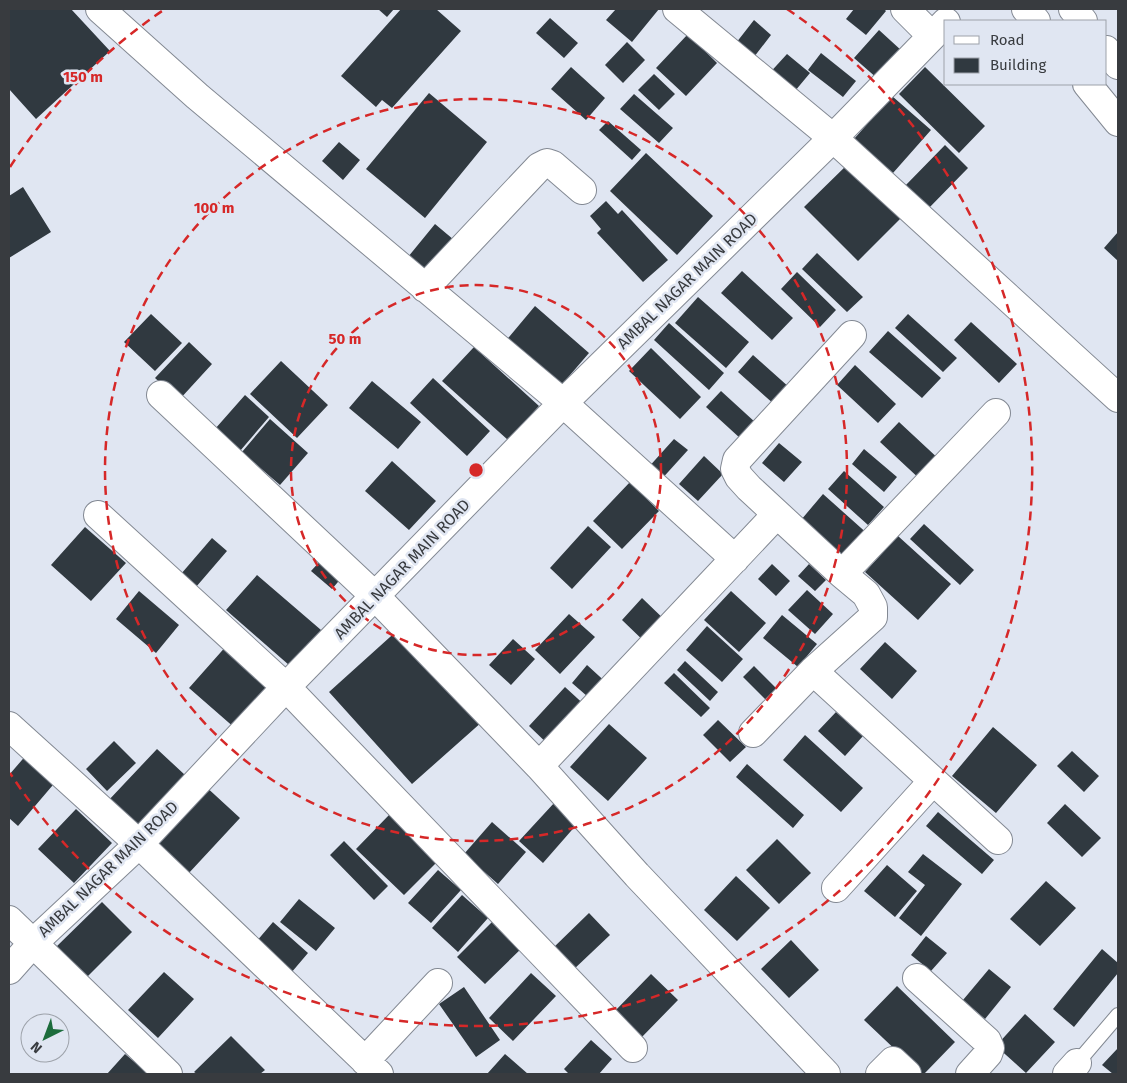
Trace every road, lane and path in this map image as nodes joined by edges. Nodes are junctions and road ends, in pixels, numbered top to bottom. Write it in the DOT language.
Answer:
graph roads {
  1 [pos="100,9"];
  2 [pos="677,9"];
  3 [pos="905,9"];
  4 [pos="958,9"];
  5 [pos="1026,9"];
  6 [pos="1073,9"];
  7 [pos="947,20"];
  8 [pos="1035,20"];
  9 [pos="1082,20"];
  10 [pos="941,26"];
  11 [pos="1107,51"];
  12 [pos="1118,65"];
  13 [pos="1089,85"];
  14 [pos="1118,122"];
  15 [pos="833,138"];
  16 [pos="582,190"];
  17 [pos="425,288"];
  18 [pos="852,335"];
  19 [pos="161,394"];
  20 [pos="1118,398"];
  21 [pos="562,403"];
  22 [pos="996,414"];
  23 [pos="777,514"];
  24 [pos="98,515"];
  25 [pos="735,559"];
  26 [pos="842,574"];
  27 [pos="376,596"];
  28 [pos="813,671"];
  29 [pos="286,687"];
  30 [pos="9,726"];
  31 [pos="753,733"];
  32 [pos="539,766"];
  33 [pos="933,781"];
  34 [pos="998,840"];
  35 [pos="139,844"];
  36 [pos="836,888"];
  37 [pos="9,920"];
  38 [pos="33,943"];
  39 [pos="9,970"];
  40 [pos="917,978"];
  41 [pos="438,983"];
  42 [pos="1118,1015"];
  43 [pos="633,1048"];
  44 [pos="372,1068"];
  45 [pos="1072,1068"];
  46 [pos="168,1074"];
  47 [pos="826,1074"];
  48 [pos="880,1074"];
  49 [pos="907,1074"];
  50 [pos="970,1074"];
  1 -- 17 [label="street"];
  2 -- 15 [label="street"];
  3 -- 10 [label="street"];
  4 -- 7 [label="street, AMBAL NAGAR MAIN ROAD"];
  5 -- 8 [label="street"];
  6 -- 9 [label="street"];
  10 -- 15 [label="street, AMBAL NAGAR MAIN ROAD"];
  11 -- 12 [label="street"];
  13 -- 14 [label="street"];
  15 -- 20 [label="street"];
  15 -- 21 [label="street, AMBAL NAGAR MAIN ROAD"];
  16 -- 17 [label="street"];
  17 -- 21 [label="street"];
  18 -- 23 [label="street"];
  19 -- 27 [label="street"];
  21 -- 25 [label="street"];
  21 -- 27 [label="street, AMBAL NAGAR MAIN ROAD"];
  22 -- 26 [label="street"];
  23 -- 25 [label="street"];
  23 -- 26 [label="street"];
  24 -- 29 [label="street"];
  25 -- 32 [label="street"];
  26 -- 28 [label="street"];
  27 -- 29 [label="street, AMBAL NAGAR MAIN ROAD"];
  27 -- 32 [label="street"];
  28 -- 31 [label="street"];
  28 -- 33 [label="street"];
  29 -- 35 [label="street, AMBAL NAGAR MAIN ROAD"];
  29 -- 43 [label="street"];
  30 -- 35 [label="street"];
  32 -- 47 [label="street"];
  33 -- 34 [label="street"];
  33 -- 36 [label="street"];
  35 -- 38 [label="street, AMBAL NAGAR MAIN ROAD"];
  35 -- 44 [label="street"];
  37 -- 38 [label="street"];
  38 -- 39 [label="street, AMBAL NAGAR MAIN ROAD"];
  38 -- 46 [label="street"];
  40 -- 50 [label="street"];
  41 -- 44 [label="street"];
  42 -- 45 [label="lane"];
  48 -- 49 [label="street"];
}
